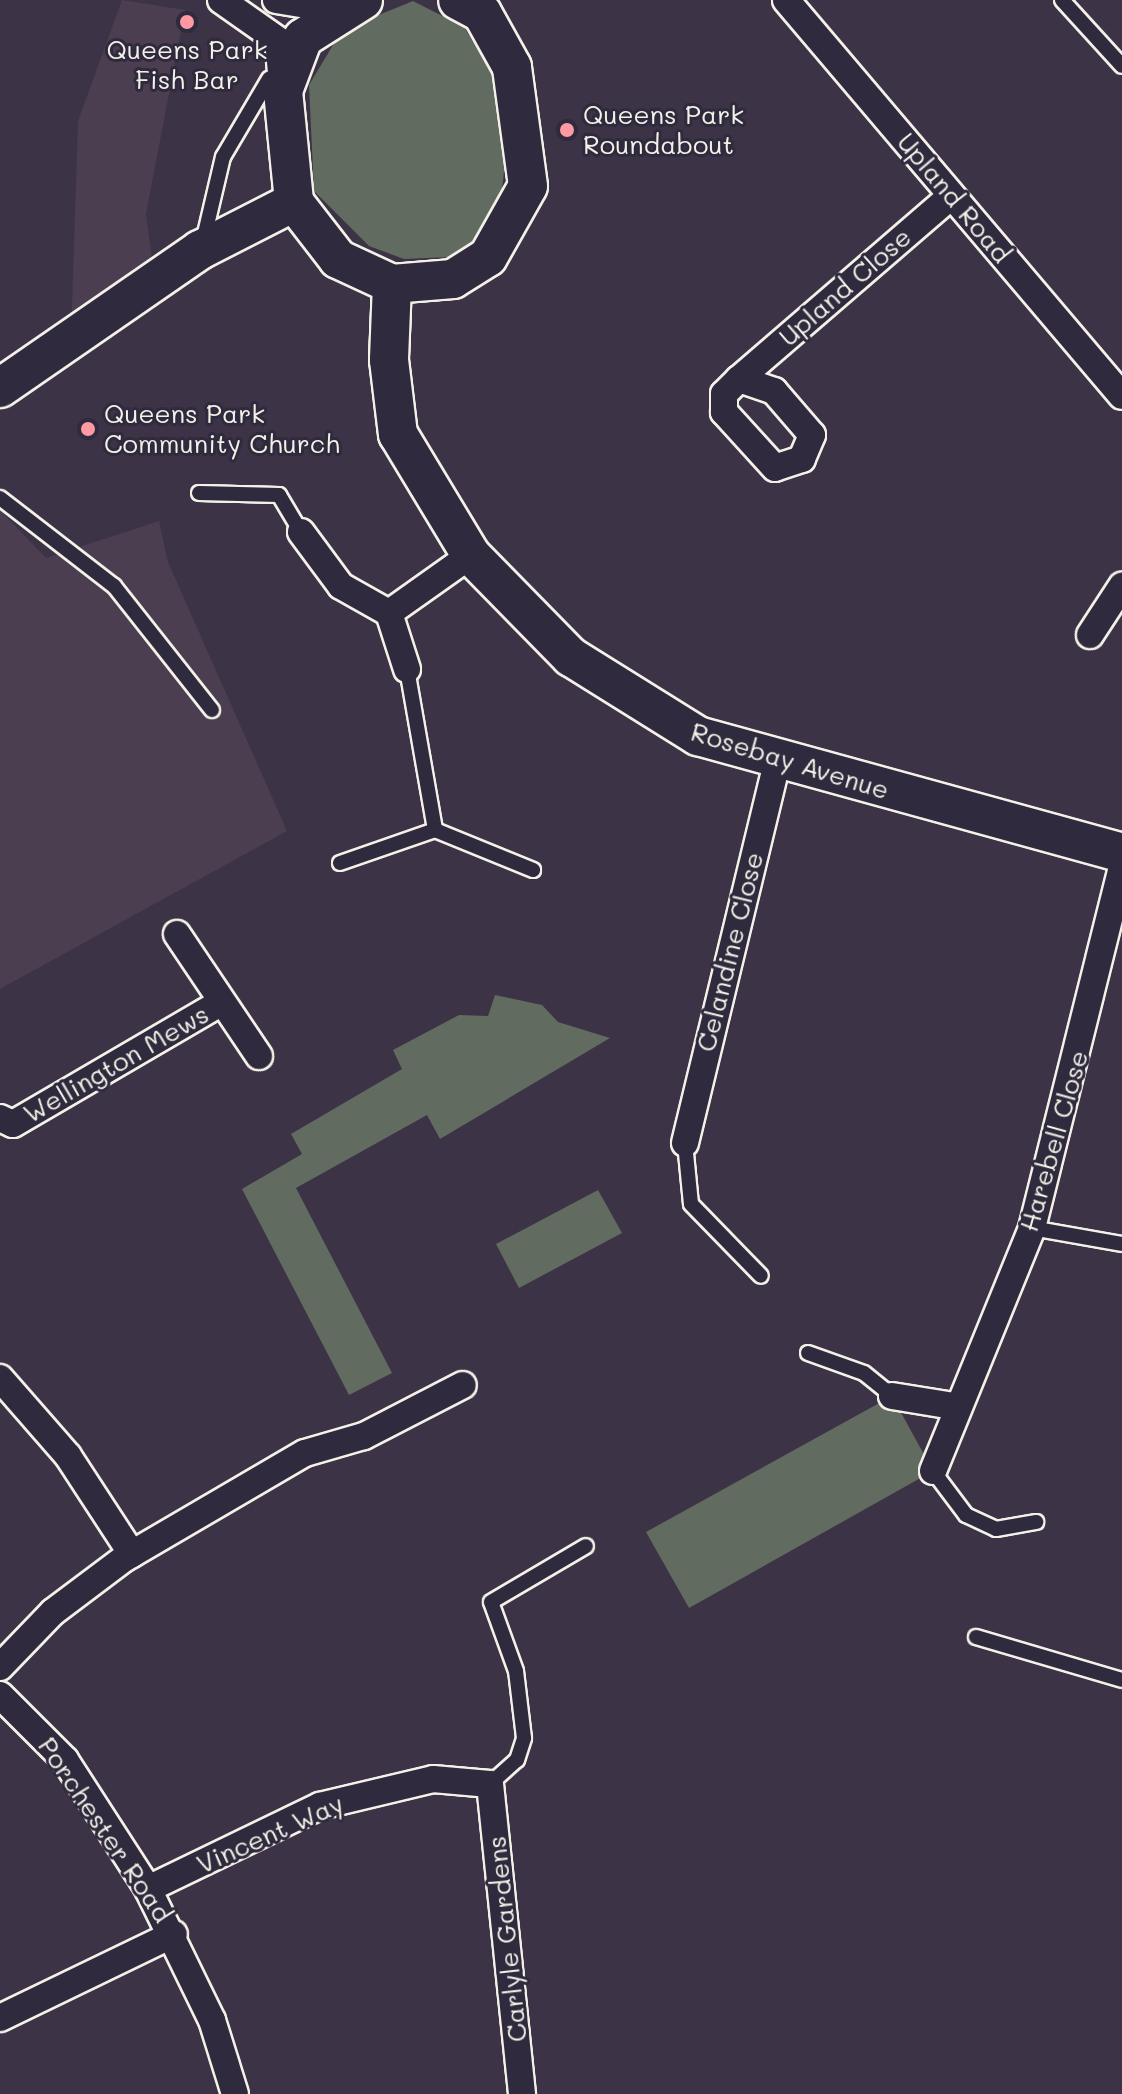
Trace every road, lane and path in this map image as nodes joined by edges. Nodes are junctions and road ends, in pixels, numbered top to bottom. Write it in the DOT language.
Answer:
graph roads {
  1 [pos="221,0"];
  2 [pos="276,0"];
  3 [pos="786,0"];
  4 [pos="1062,0"];
  5 [pos="474,4"];
  6 [pos="350,5"];
  7 [pos="278,40"];
  8 [pos="1122,66"];
  9 [pos="283,91"];
  10 [pos="951,196"];
  11 [pos="294,202"];
  12 [pos="200,250"];
  13 [pos="392,284"];
  14 [pos="739,379"];
  15 [pos="0,388"];
  16 [pos="1122,396"];
  17 [pos="199,493"];
  18 [pos="0,498"];
  19 [pos="301,532"];
  20 [pos="471,555"];
  21 [pos="1122,586"];
  22 [pos="389,613"];
  23 [pos="1090,635"];
  24 [pos="407,669"];
  25 [pos="212,710"];
  26 [pos="777,762"];
  27 [pos="435,830"];
  28 [pos="1122,853"];
  29 [pos="340,863"];
  30 [pos="1122,866"];
  31 [pos="533,870"];
  32 [pos="177,934"];
  33 [pos="220,1003"];
  34 [pos="259,1056"];
  35 [pos="6,1121"];
  36 [pos="685,1143"];
  37 [pos="1032,1228"];
  38 [pos="1122,1244"];
  39 [pos="761,1276"];
  40 [pos="808,1353"];
  41 [pos="0,1378"];
  42 [pos="463,1385"];
  43 [pos="892,1396"];
  44 [pos="954,1406"];
  45 [pos="933,1471"];
  46 [pos="1036,1522"];
  47 [pos="586,1546"];
  48 [pos="132,1554"];
  49 [pos="976,1637"];
  50 [pos="0,1667"];
  51 [pos="1122,1680"];
  52 [pos="0,1695"];
  53 [pos="490,1784"];
  54 [pos="148,1889"];
  55 [pos="174,1934"];
  56 [pos="0,2018"];
  57 [pos="235,2094"];
  58 [pos="522,2094"];
  1 -- 7 [label="street"];
  2 -- 6 [label="street"];
  3 -- 10 [label="street, Upland Road"];
  4 -- 8 [label="lane"];
  5 -- 13 [label="street"];
  6 -- 9 [label="street"];
  7 -- 9 [label="street"];
  7 -- 12 [label="lane"];
  9 -- 11 [label="street"];
  10 -- 14 [label="street, Upland Close"];
  10 -- 16 [label="street, Upland Road"];
  11 -- 12 [label="street"];
  11 -- 13 [label="street"];
  12 -- 15 [label="street"];
  13 -- 20 [label="street, Rosebay Avenue"];
  17 -- 19 [label="lane"];
  18 -- 25 [label="lane"];
  19 -- 22 [label="street"];
  20 -- 22 [label="street"];
  20 -- 26 [label="street, Rosebay Avenue"];
  21 -- 23 [label="street"];
  22 -- 24 [label="street"];
  24 -- 27 [label="lane"];
  26 -- 28 [label="street, Rosebay Avenue"];
  26 -- 36 [label="street, Celandine Close"];
  27 -- 29 [label="lane"];
  27 -- 31 [label="lane"];
  30 -- 37 [label="street, Harebell Close"];
  32 -- 33 [label="street, Wellington Mews"];
  33 -- 34 [label="street, Wellington Mews"];
  33 -- 35 [label="street, Wellington Mews"];
  36 -- 39 [label="lane"];
  37 -- 38 [label="lane"];
  37 -- 44 [label="street, Harebell Close"];
  40 -- 43 [label="lane"];
  41 -- 48 [label="street"];
  42 -- 48 [label="street"];
  43 -- 44 [label="street"];
  44 -- 45 [label="street, Harebell Close"];
  45 -- 46 [label="lane"];
  47 -- 53 [label="lane"];
  48 -- 50 [label="street"];
  49 -- 51 [label="lane"];
  52 -- 54 [label="street, Porchester Road"];
  53 -- 54 [label="street, Vincent Way"];
  53 -- 58 [label="street, Carlyle Gardens"];
  54 -- 55 [label="street, Porchester Road"];
  55 -- 56 [label="street, Porchester Road"];
  55 -- 57 [label="street, Porchester Road"];
}
